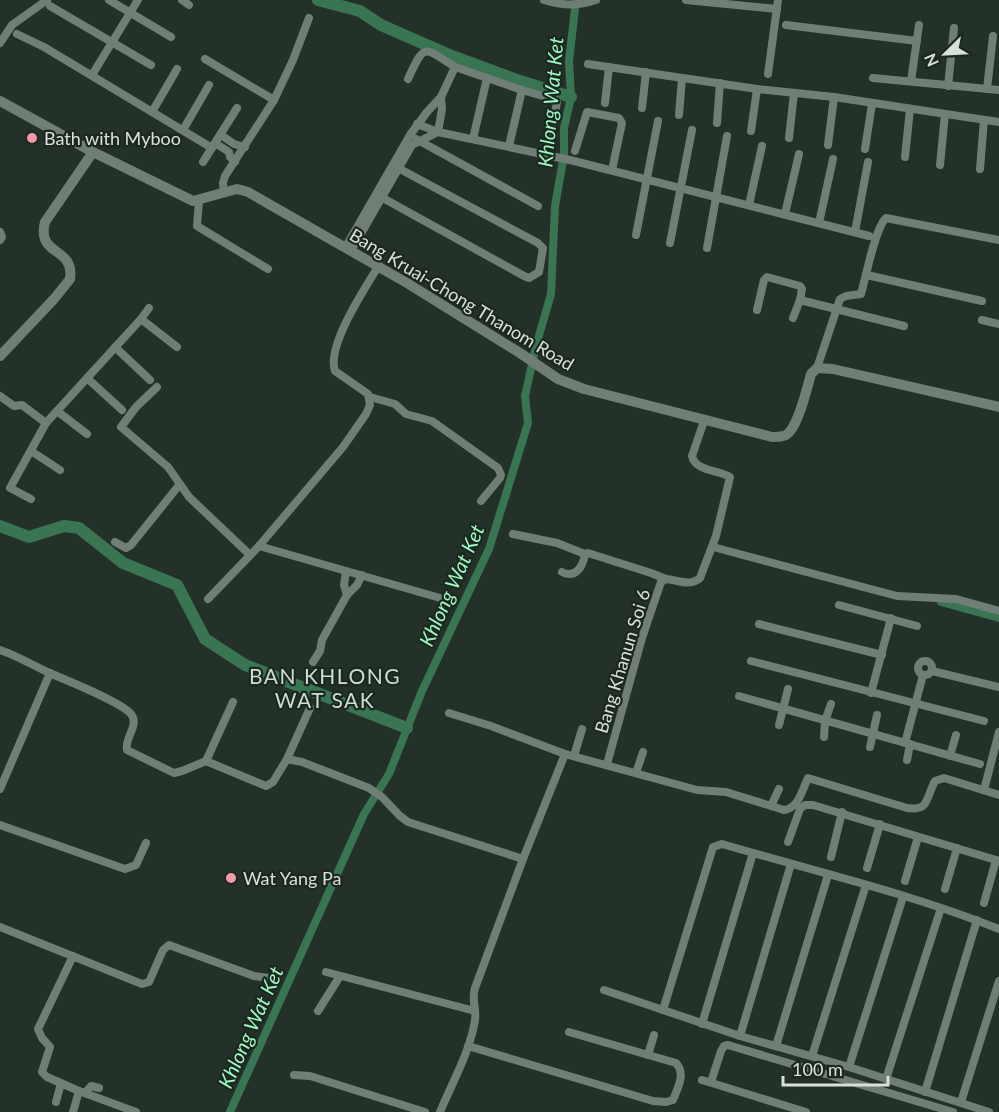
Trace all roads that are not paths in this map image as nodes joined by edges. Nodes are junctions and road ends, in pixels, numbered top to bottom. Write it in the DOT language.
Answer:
graph roads {
  1 [pos="109,0"];
  2 [pos="138,0"];
  3 [pos="182,0"];
  4 [pos="544,0"];
  5 [pos="596,0"];
  6 [pos="686,0"];
  7 [pos="778,0"];
  8 [pos="48,3"];
  9 [pos="189,5"];
  10 [pos="777,9"];
  11 [pos="130,13"];
  12 [pos="309,18"];
  13 [pos="786,25"];
  14 [pos="919,25"];
  15 [pos="954,28"];
  16 [pos="17,34"];
  17 [pos="993,36"];
  18 [pos="171,37"];
  19 [pos="917,40"];
  20 [pos="0,43"];
  21 [pos="112,43"];
  22 [pos="205,59"];
  23 [pos="588,64"];
  24 [pos="151,65"];
  25 [pos="455,67"];
  26 [pos="609,67"];
  27 [pos="177,69"];
  28 [pos="646,72"];
  29 [pos="768,74"];
  30 [pos="92,75"];
  31 [pos="487,78"];
  32 [pos="682,78"];
  33 [pos="873,78"];
  34 [pos="408,79"];
  35 [pos="911,81"];
  36 [pos="720,83"];
  37 [pos="209,85"];
  38 [pos="948,86"];
  39 [pos="757,89"];
  40 [pos="987,89"];
  41 [pos="522,90"];
  42 [pos="999,90"];
  43 [pos="794,93"];
  44 [pos="441,97"];
  45 [pos="834,97"];
  46 [pos="274,100"];
  47 [pos="0,101"];
  48 [pos="605,103"];
  49 [pos="872,104"];
  50 [pos="237,108"];
  51 [pos="642,108"];
  52 [pos="910,109"];
  53 [pos="152,112"];
  54 [pos="945,114"];
  55 [pos="679,115"];
  56 [pos="984,120"];
  57 [pos="658,121"];
  58 [pos="999,122"];
  59 [pos="717,123"];
  60 [pos="417,124"];
  61 [pos="183,130"];
  62 [pos="692,130"];
  63 [pos="752,131"];
  64 [pos="438,132"];
  65 [pos="220,135"];
  66 [pos="410,135"];
  67 [pos="727,136"];
  68 [pos="789,138"];
  69 [pos="473,139"];
  70 [pos="418,140"];
  71 [pos="234,144"];
  72 [pos="549,145"];
  73 [pos="828,145"];
  74 [pos="213,146"];
  75 [pos="509,146"];
  76 [pos="762,146"];
  77 [pos="245,147"];
  78 [pos="865,149"];
  79 [pos="575,151"];
  80 [pos="93,152"];
  81 [pos="229,152"];
  82 [pos="798,154"];
  83 [pos="905,157"];
  84 [pos="833,159"];
  85 [pos="203,162"];
  86 [pos="235,162"];
  87 [pos="868,162"];
  88 [pos="940,165"];
  89 [pos="394,170"];
  90 [pos="612,170"];
  91 [pos="980,170"];
  92 [pos="647,179"];
  93 [pos="680,187"];
  94 [pos="224,192"];
  95 [pos="717,197"];
  96 [pos="378,200"];
  97 [pos="199,201"];
  98 [pos="749,205"];
  99 [pos="538,206"];
  100 [pos="785,213"];
  101 [pos="819,223"];
  102 [pos="0,232"];
  103 [pos="855,232"];
  104 [pos="636,235"];
  105 [pos="869,236"];
  106 [pos="0,240"];
  107 [pos="999,240"];
  108 [pos="670,243"];
  109 [pos="706,248"];
  110 [pos="348,250"];
  111 [pos="378,267"];
  112 [pos="268,269"];
  113 [pos="867,274"];
  114 [pos="800,300"];
  115 [pos="982,301"];
  116 [pos="149,308"];
  117 [pos="757,310"];
  118 [pos="837,310"];
  119 [pos="793,318"];
  120 [pos="141,319"];
  121 [pos="982,320"];
  122 [pos="999,324"];
  123 [pos="904,326"];
  124 [pos="115,347"];
  125 [pos="177,347"];
  126 [pos="0,356"];
  127 [pos="817,368"];
  128 [pos="87,378"];
  129 [pos="150,380"];
  130 [pos="157,387"];
  131 [pos="0,396"];
  132 [pos="370,397"];
  133 [pos="999,407"];
  134 [pos="122,410"];
  135 [pos="57,411"];
  136 [pos="704,421"];
  137 [pos="46,423"];
  138 [pos="87,434"];
  139 [pos="31,451"];
  140 [pos="60,470"];
  141 [pos="180,484"];
  142 [pos="31,499"];
  143 [pos="481,501"];
  144 [pos="513,534"];
  145 [pos="115,542"];
  146 [pos="259,546"];
  147 [pos="713,547"];
  148 [pos="249,554"];
  149 [pos="585,554"];
  150 [pos="346,571"];
  151 [pos="562,572"];
  152 [pos="362,575"];
  153 [pos="666,579"];
  154 [pos="347,596"];
  155 [pos="208,599"];
  156 [pos="454,602"];
  157 [pos="839,604"];
  158 [pos="999,611"];
  159 [pos="891,618"];
  160 [pos="759,624"];
  161 [pos="917,626"];
  162 [pos="0,650"];
  163 [pos="882,655"];
  164 [pos="751,661"];
  165 [pos="313,662"];
  166 [pos="932,670"];
  167 [pos="50,673"];
  168 [pos="923,675"];
  169 [pos="999,687"];
  170 [pos="788,689"];
  171 [pos="871,693"];
  172 [pos="739,696"];
  173 [pos="233,702"];
  174 [pos="915,703"];
  175 [pos="831,704"];
  176 [pos="310,708"];
  177 [pos="782,709"];
  178 [pos="449,713"];
  179 [pos="877,715"];
  180 [pos="825,721"];
  181 [pos="984,721"];
  182 [pos="779,725"];
  183 [pos="582,729"];
  184 [pos="999,732"];
  185 [pos="872,735"];
  186 [pos="956,735"];
  187 [pos="824,737"];
  188 [pos="908,744"];
  189 [pos="870,747"];
  190 [pos="643,752"];
  191 [pos="570,755"];
  192 [pos="950,756"];
  193 [pos="287,759"];
  194 [pos="907,760"];
  195 [pos="206,761"];
  196 [pos="607,764"];
  197 [pos="980,764"];
  198 [pos="636,773"];
  199 [pos="0,789"];
  200 [pos="779,789"];
  201 [pos="984,790"];
  202 [pos="999,795"];
  203 [pos="771,806"];
  204 [pos="842,812"];
  205 [pos="880,824"];
  206 [pos="0,825"];
  207 [pos="918,837"];
  208 [pos="788,842"];
  209 [pos="146,843"];
  210 [pos="957,848"];
  211 [pos="753,853"];
  212 [pos="831,857"];
  213 [pos="523,859"];
  214 [pos="998,860"];
  215 [pos="791,864"];
  216 [pos="867,868"];
  217 [pos="828,875"];
  218 [pos="905,881"];
  219 [pos="866,885"];
  220 [pos="945,890"];
  221 [pos="903,897"];
  222 [pos="984,903"];
  223 [pos="941,908"];
  224 [pos="977,920"];
  225 [pos="0,927"];
  226 [pos="999,929"];
  227 [pos="73,956"];
  228 [pos="326,972"];
  229 [pos="340,976"];
  230 [pos="269,978"];
  231 [pos="999,981"];
  232 [pos="604,990"];
  233 [pos="663,1010"];
  234 [pos="318,1011"];
  235 [pos="475,1011"];
  236 [pos="702,1024"];
  237 [pos="569,1032"];
  238 [pos="654,1035"];
  239 [pos="740,1036"];
  240 [pos="468,1046"];
  241 [pos="776,1046"];
  242 [pos="648,1055"];
  243 [pos="812,1056"];
  244 [pos="849,1067"];
  245 [pos="294,1075"];
  246 [pos="886,1079"];
  247 [pos="61,1083"];
  248 [pos="99,1088"];
  249 [pos="82,1092"];
  250 [pos="925,1092"];
  251 [pos="56,1102"];
  252 [pos="961,1102"];
  253 [pos="926,1108"];
  254 [pos="73,1112"];
  255 [pos="136,1112"];
  256 [pos="425,1112"];
  257 [pos="440,1112"];
  258 [pos="806,1112"];
  259 [pos="953,1112"];
  260 [pos="989,1112"];
  1 -- 11 [label="street"];
  2 -- 11 [label="street"];
  3 -- 9 [label="street"];
  4 -- 5 [label="street"];
  6 -- 10 [label="street"];
  7 -- 10 [label="street"];
  8 -- 20 [label="street"];
  8 -- 21 [label="street"];
  10 -- 29 [label="street"];
  11 -- 18 [label="street"];
  11 -- 21 [label="street"];
  12 -- 46 [label="street"];
  13 -- 19 [label="street"];
  14 -- 19 [label="street"];
  15 -- 38 [label="street"];
  16 -- 30 [label="street"];
  17 -- 40 [label="street"];
  19 -- 35 [label="street"];
  21 -- 24 [label="street"];
  21 -- 30 [label="street"];
  22 -- 46 [label="street"];
  23 -- 26 [label="street"];
  25 -- 31 [label="street"];
  25 -- 34 [label="street"];
  25 -- 44 [label="street"];
  26 -- 28 [label="street"];
  26 -- 48 [label="street"];
  27 -- 53 [label="street"];
  28 -- 32 [label="street"];
  28 -- 51 [label="street"];
  30 -- 53 [label="street"];
  31 -- 41 [label="street"];
  31 -- 69 [label="street"];
  32 -- 36 [label="street"];
  32 -- 55 [label="street"];
  33 -- 35 [label="street"];
  35 -- 38 [label="street"];
  36 -- 39 [label="street"];
  36 -- 59 [label="street"];
  37 -- 61 [label="street"];
  38 -- 40 [label="street"];
  39 -- 43 [label="street"];
  39 -- 63 [label="street"];
  40 -- 42 [label="street"];
  41 -- 72 [label="street"];
  41 -- 75 [label="street"];
  43 -- 45 [label="street"];
  43 -- 68 [label="street"];
  44 -- 60 [label="street"];
  44 -- 64 [label="street"];
  45 -- 49 [label="street"];
  45 -- 73 [label="street"];
  46 -- 77 [label="street"];
  47 -- 80 [label="street"];
  49 -- 52 [label="street"];
  49 -- 78 [label="street"];
  50 -- 65 [label="street"];
  52 -- 54 [label="street"];
  52 -- 83 [label="street"];
  53 -- 61 [label="street"];
  54 -- 56 [label="street"];
  54 -- 88 [label="street"];
  56 -- 58 [label="street"];
  56 -- 91 [label="street"];
  57 -- 92 [label="street"];
  60 -- 64 [label="street"];
  60 -- 66 [label="street"];
  61 -- 74 [label="street"];
  62 -- 93 [label="street"];
  64 -- 69 [label="street"];
  64 -- 70 [label="street"];
  65 -- 71 [label="street"];
  65 -- 74 [label="street"];
  66 -- 70 [label="street"];
  66 -- 89 [label="street"];
  67 -- 95 [label="street"];
  69 -- 75 [label="street"];
  70 -- 89 [label="street"];
  70 -- 99 [label="street"];
  71 -- 77 [label="street"];
  71 -- 81 [label="street"];
  74 -- 81 [label="street"];
  74 -- 85 [label="street"];
  75 -- 90 [label="street"];
  76 -- 98 [label="street"];
  77 -- 86 [label="street"];
  79 -- 90 [label="street"];
  80 -- 97 [label="street"];
  80 -- 126 [label="street"];
  81 -- 86 [label="street"];
  82 -- 100 [label="street"];
  84 -- 101 [label="street"];
  86 -- 94 [label="street"];
  87 -- 103 [label="street"];
  89 -- 96 [label="street"];
  89 -- 96 [label="street"];
  90 -- 92 [label="street"];
  92 -- 93 [label="street"];
  92 -- 104 [label="street"];
  93 -- 95 [label="street"];
  93 -- 108 [label="street"];
  94 -- 97 [label="street, Bang Kruai-Chong Thanom Road"];
  94 -- 110 [label="street, Bang Kruai-Chong Thanom Road"];
  95 -- 98 [label="street"];
  95 -- 109 [label="street"];
  96 -- 110 [label="street"];
  97 -- 112 [label="street"];
  98 -- 100 [label="street"];
  100 -- 101 [label="street"];
  101 -- 103 [label="street"];
  102 -- 106 [label="street"];
  103 -- 105 [label="street"];
  107 -- 113 [label="street"];
  110 -- 111 [label="street, Bang Kruai-Chong Thanom Road"];
  111 -- 132 [label="street"];
  111 -- 136 [label="street, Bang Kruai-Chong Thanom Road"];
  113 -- 115 [label="street"];
  113 -- 118 [label="street"];
  114 -- 117 [label="street"];
  114 -- 118 [label="street"];
  114 -- 119 [label="street"];
  116 -- 120 [label="street"];
  118 -- 123 [label="street"];
  118 -- 127 [label="street"];
  120 -- 124 [label="street"];
  120 -- 125 [label="street"];
  121 -- 122 [label="street"];
  124 -- 128 [label="street"];
  124 -- 129 [label="street"];
  127 -- 133 [label="street"];
  127 -- 136 [label="street, Bang Kruai-Chong Thanom Road"];
  128 -- 134 [label="street"];
  128 -- 135 [label="street"];
  130 -- 141 [label="street"];
  131 -- 137 [label="street"];
  132 -- 143 [label="street"];
  132 -- 146 [label="street"];
  135 -- 137 [label="street"];
  135 -- 138 [label="street"];
  136 -- 147 [label="street, Bang Khanun Soi 6"];
  137 -- 139 [label="street"];
  139 -- 140 [label="street"];
  139 -- 142 [label="street"];
  141 -- 145 [label="street"];
  141 -- 148 [label="street"];
  144 -- 149 [label="street"];
  146 -- 148 [label="street"];
  146 -- 150 [label="street"];
  147 -- 153 [label="street, Bang Khanun Soi 6"];
  147 -- 158 [label="street"];
  148 -- 155 [label="street"];
  149 -- 151 [label="street"];
  149 -- 153 [label="street"];
  150 -- 152 [label="street"];
  150 -- 154 [label="street"];
  152 -- 154 [label="street"];
  152 -- 156 [label="street"];
  153 -- 196 [label="street, Bang Khanun Soi 6"];
  154 -- 165 [label="street"];
  157 -- 159 [label="street"];
  159 -- 161 [label="street"];
  159 -- 163 [label="street"];
  160 -- 163 [label="street"];
  162 -- 167 [label="street"];
  163 -- 171 [label="street"];
  164 -- 171 [label="street"];
  166 -- 168 [label="street"];
  166 -- 168 [label="street"];
  166 -- 169 [label="street"];
  167 -- 195 [label="street"];
  167 -- 199 [label="street"];
  168 -- 174 [label="street"];
  170 -- 177 [label="street"];
  171 -- 174 [label="street"];
  172 -- 177 [label="street"];
  173 -- 195 [label="street"];
  174 -- 181 [label="street"];
  174 -- 188 [label="street"];
  175 -- 180 [label="street"];
  176 -- 193 [label="street"];
  177 -- 180 [label="street"];
  177 -- 182 [label="street"];
  178 -- 191 [label="street"];
  179 -- 185 [label="street"];
  180 -- 185 [label="street"];
  180 -- 187 [label="street"];
  183 -- 191 [label="street"];
  184 -- 201 [label="street"];
  185 -- 188 [label="street"];
  185 -- 189 [label="street"];
  186 -- 192 [label="street"];
  188 -- 192 [label="street"];
  188 -- 194 [label="street"];
  190 -- 198 [label="street"];
  191 -- 196 [label="street"];
  191 -- 213 [label="street"];
  192 -- 197 [label="street"];
  193 -- 195 [label="street"];
  193 -- 213 [label="street"];
  196 -- 198 [label="street"];
  198 -- 203 [label="street"];
  200 -- 203 [label="street"];
  201 -- 202 [label="street"];
  201 -- 203 [label="street"];
  204 -- 205 [label="street"];
  204 -- 208 [label="street"];
  204 -- 212 [label="street"];
  205 -- 207 [label="street"];
  205 -- 216 [label="street"];
  206 -- 209 [label="street"];
  207 -- 210 [label="street"];
  207 -- 218 [label="street"];
  210 -- 214 [label="street"];
  210 -- 220 [label="street"];
  211 -- 215 [label="street"];
  211 -- 233 [label="street"];
  211 -- 236 [label="street"];
  213 -- 235 [label="street"];
  214 -- 222 [label="street"];
  215 -- 217 [label="street"];
  215 -- 239 [label="street"];
  217 -- 219 [label="street"];
  217 -- 241 [label="street"];
  219 -- 221 [label="street"];
  219 -- 243 [label="street"];
  221 -- 223 [label="street"];
  221 -- 244 [label="street"];
  223 -- 224 [label="street"];
  223 -- 246 [label="street"];
  224 -- 226 [label="street"];
  224 -- 250 [label="street"];
  225 -- 227 [label="street"];
  227 -- 230 [label="street"];
  227 -- 247 [label="street"];
  228 -- 229 [label="street"];
  229 -- 234 [label="street"];
  229 -- 235 [label="street"];
  231 -- 252 [label="street"];
  232 -- 233 [label="street"];
  233 -- 236 [label="street"];
  235 -- 240 [label="street"];
  236 -- 239 [label="street"];
  237 -- 242 [label="street"];
  238 -- 242 [label="street"];
  239 -- 241 [label="street"];
  240 -- 242 [label="street"];
  240 -- 257 [label="street"];
  241 -- 243 [label="street"];
  243 -- 244 [label="street"];
  244 -- 246 [label="street"];
  245 -- 256 [label="street"];
  246 -- 250 [label="street"];
  247 -- 249 [label="street"];
  247 -- 251 [label="street"];
  248 -- 249 [label="street"];
  249 -- 254 [label="street"];
  249 -- 255 [label="street"];
  250 -- 252 [label="street"];
  252 -- 260 [label="street"];
  253 -- 258 [label="street"];
  253 -- 259 [label="street"];
}
